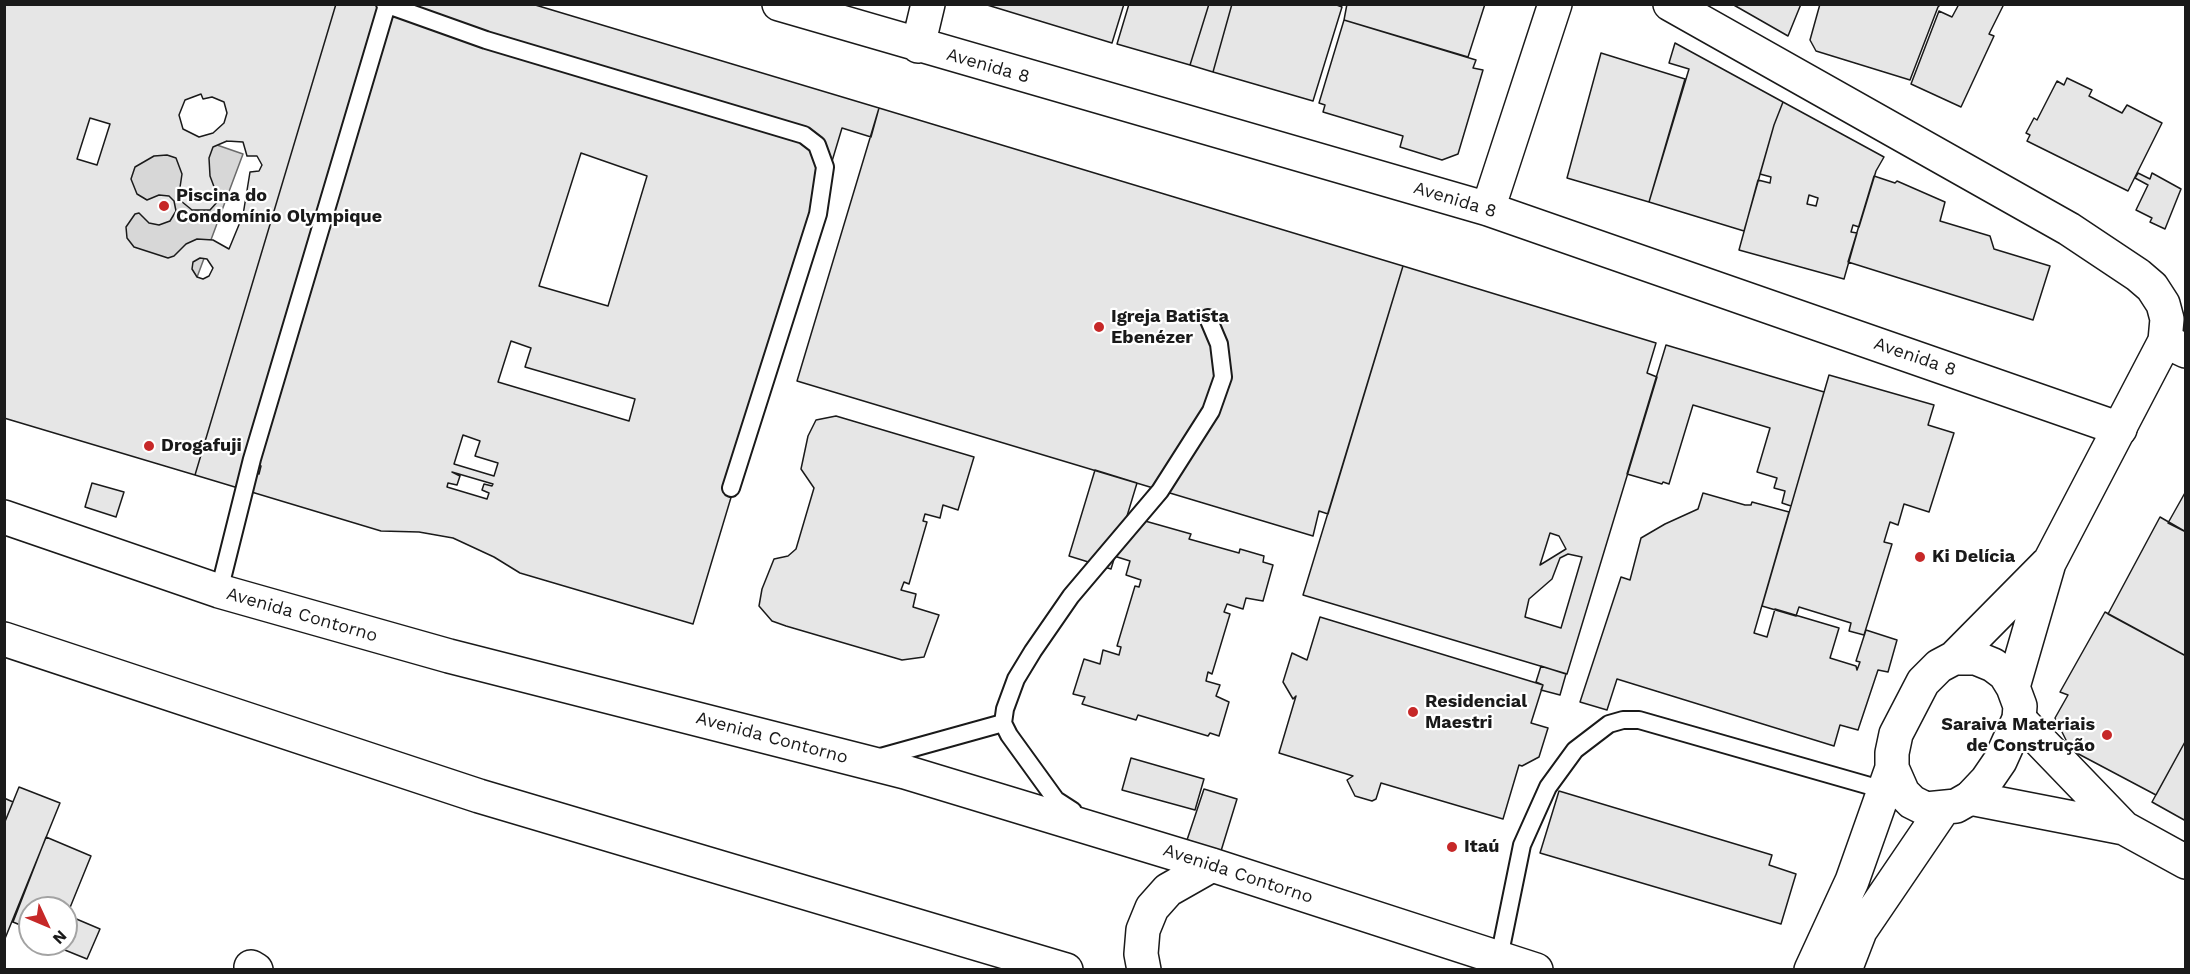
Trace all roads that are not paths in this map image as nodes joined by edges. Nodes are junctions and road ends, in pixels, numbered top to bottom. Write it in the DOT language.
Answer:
graph roads {
  1 [pos="779,4"];
  2 [pos="928,4"];
  3 [pos="1555,4"];
  4 [pos="1670,4"];
  5 [pos="386,5"];
  6 [pos="918,46"];
  7 [pos="1488,209"];
  8 [pos="1208,318"];
  9 [pos="2175,346"];
  10 [pos="2120,429"];
  11 [pos="731,488"];
  12 [pos="4,517"];
  13 [pos="2049,563"];
  14 [pos="219,591"];
  15 [pos="4,639"];
  16 [pos="1954,658"];
  17 [pos="2013,687"];
  18 [pos="2019,719"];
  19 [pos="1003,723"];
  20 [pos="838,755"];
  21 [pos="1888,779"];
  22 [pos="1957,803"];
  23 [pos="2124,828"];
  24 [pos="1107,832"];
  25 [pos="2186,862"];
  26 [pos="1212,865"];
  27 [pos="1521,965"];
  28 [pos="1066,969"];
  29 [pos="1144,969"];
  30 [pos="1811,969"];
  31 [pos="1845,969"];
  1 -- 6 [label="street, Avenida 8"];
  2 -- 6 [label="street"];
  3 -- 7 [label="street"];
  4 -- 9 [label="street"];
  5 -- 11 [label="lane"];
  5 -- 14 [label="lane"];
  6 -- 7 [label="street, Avenida 8"];
  7 -- 10 [label="street, Avenida 8"];
  8 -- 19 [label="lane"];
  9 -- 10 [label="street"];
  10 -- 13 [label="street"];
  12 -- 14 [label="street, Avenida Contorno"];
  13 -- 16 [label="street"];
  13 -- 17 [label="street"];
  14 -- 20 [label="street, Avenida Contorno"];
  15 -- 28 [label="street"];
  16 -- 17 [label="street"];
  16 -- 21 [label="street"];
  17 -- 18 [label="street"];
  18 -- 22 [label="street"];
  18 -- 23 [label="street"];
  19 -- 20 [label="lane"];
  19 -- 24 [label="lane"];
  20 -- 24 [label="street, Avenida Contorno"];
  21 -- 22 [label="street"];
  21 -- 27 [label="lane"];
  21 -- 30 [label="street"];
  22 -- 23 [label="street"];
  22 -- 31 [label="street"];
  23 -- 25 [label="street"];
  24 -- 26 [label="street, Avenida Contorno"];
  26 -- 27 [label="street, Avenida Contorno"];
  26 -- 29 [label="street"];
}
